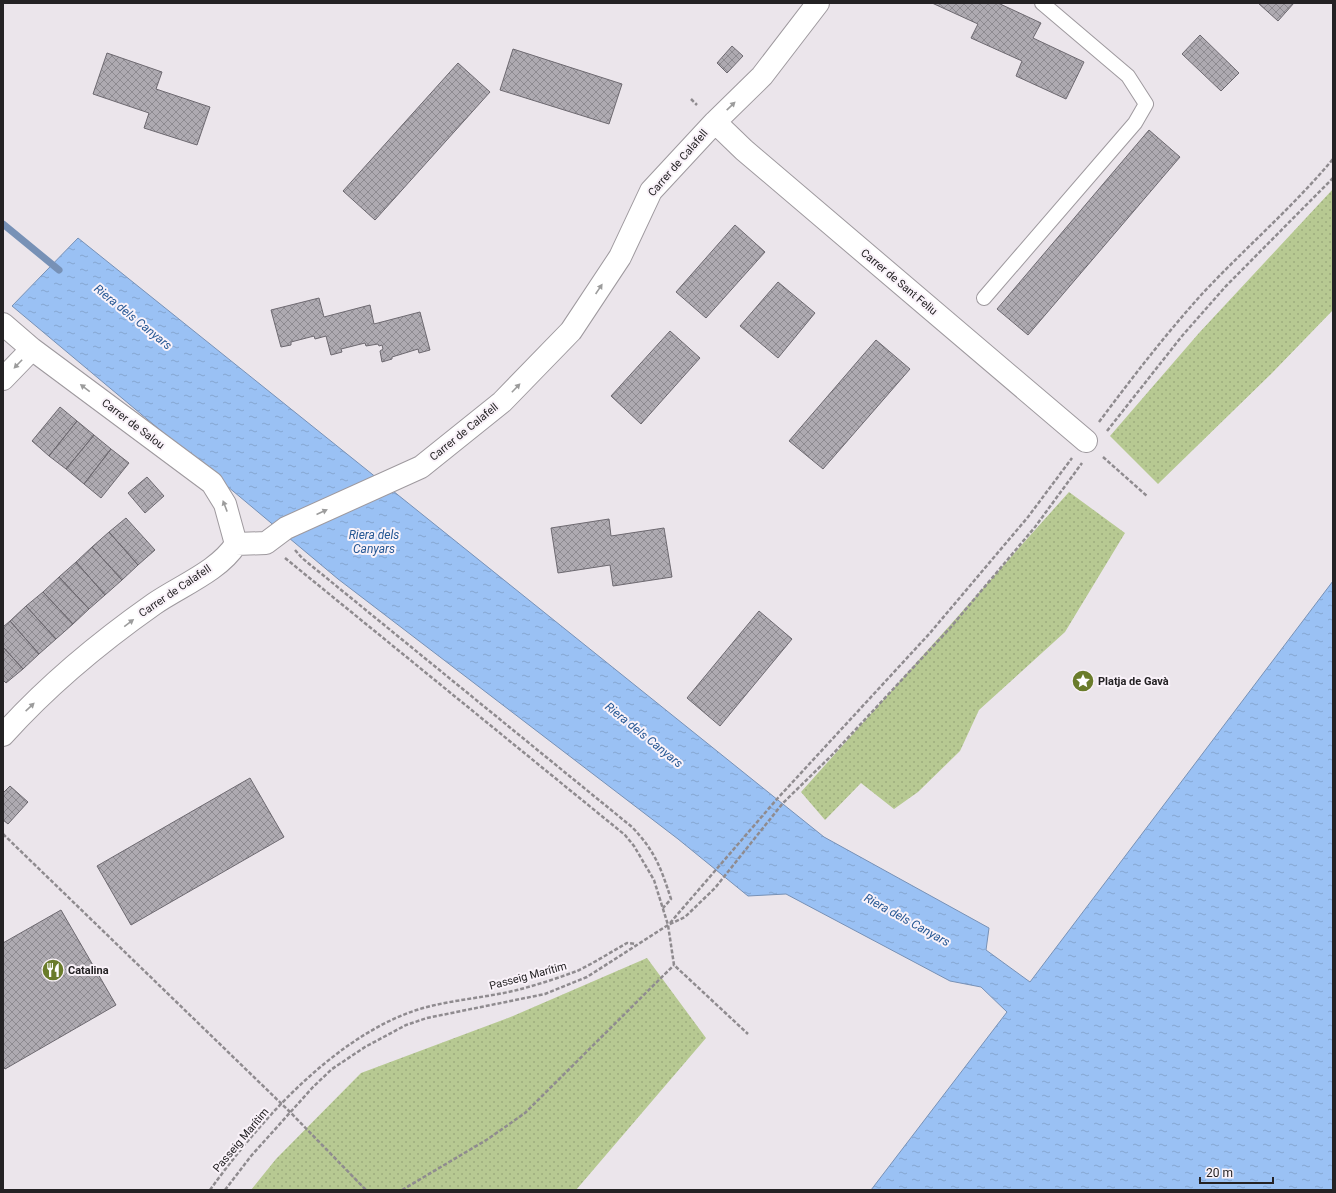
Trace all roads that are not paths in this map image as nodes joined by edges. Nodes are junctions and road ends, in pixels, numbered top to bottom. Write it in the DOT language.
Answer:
graph roads {
  1 [pos="818,3"];
  2 [pos="1042,3"];
  3 [pos="715,122"];
  4 [pos="984,298"];
  5 [pos="3,324"];
  6 [pos="32,349"];
  7 [pos="3,379"];
  8 [pos="1090,445"];
  9 [pos="236,544"];
  10 [pos="3,735"];
  3 -- 1 [label="street, Carrer de Calafell, one-way"];
  2 -- 4 [label="lane"];
  3 -- 8 [label="street, Carrer de Sant Feliu"];
  9 -- 3 [label="street, Carrer de Calafell, one-way"];
  5 -- 6 [label="street, Carrer de Salou"];
  6 -- 7 [label="street, one-way"];
  9 -- 6 [label="street, Carrer de Salou, one-way"];
  10 -- 9 [label="street, Carrer de Calafell, one-way"];
}
